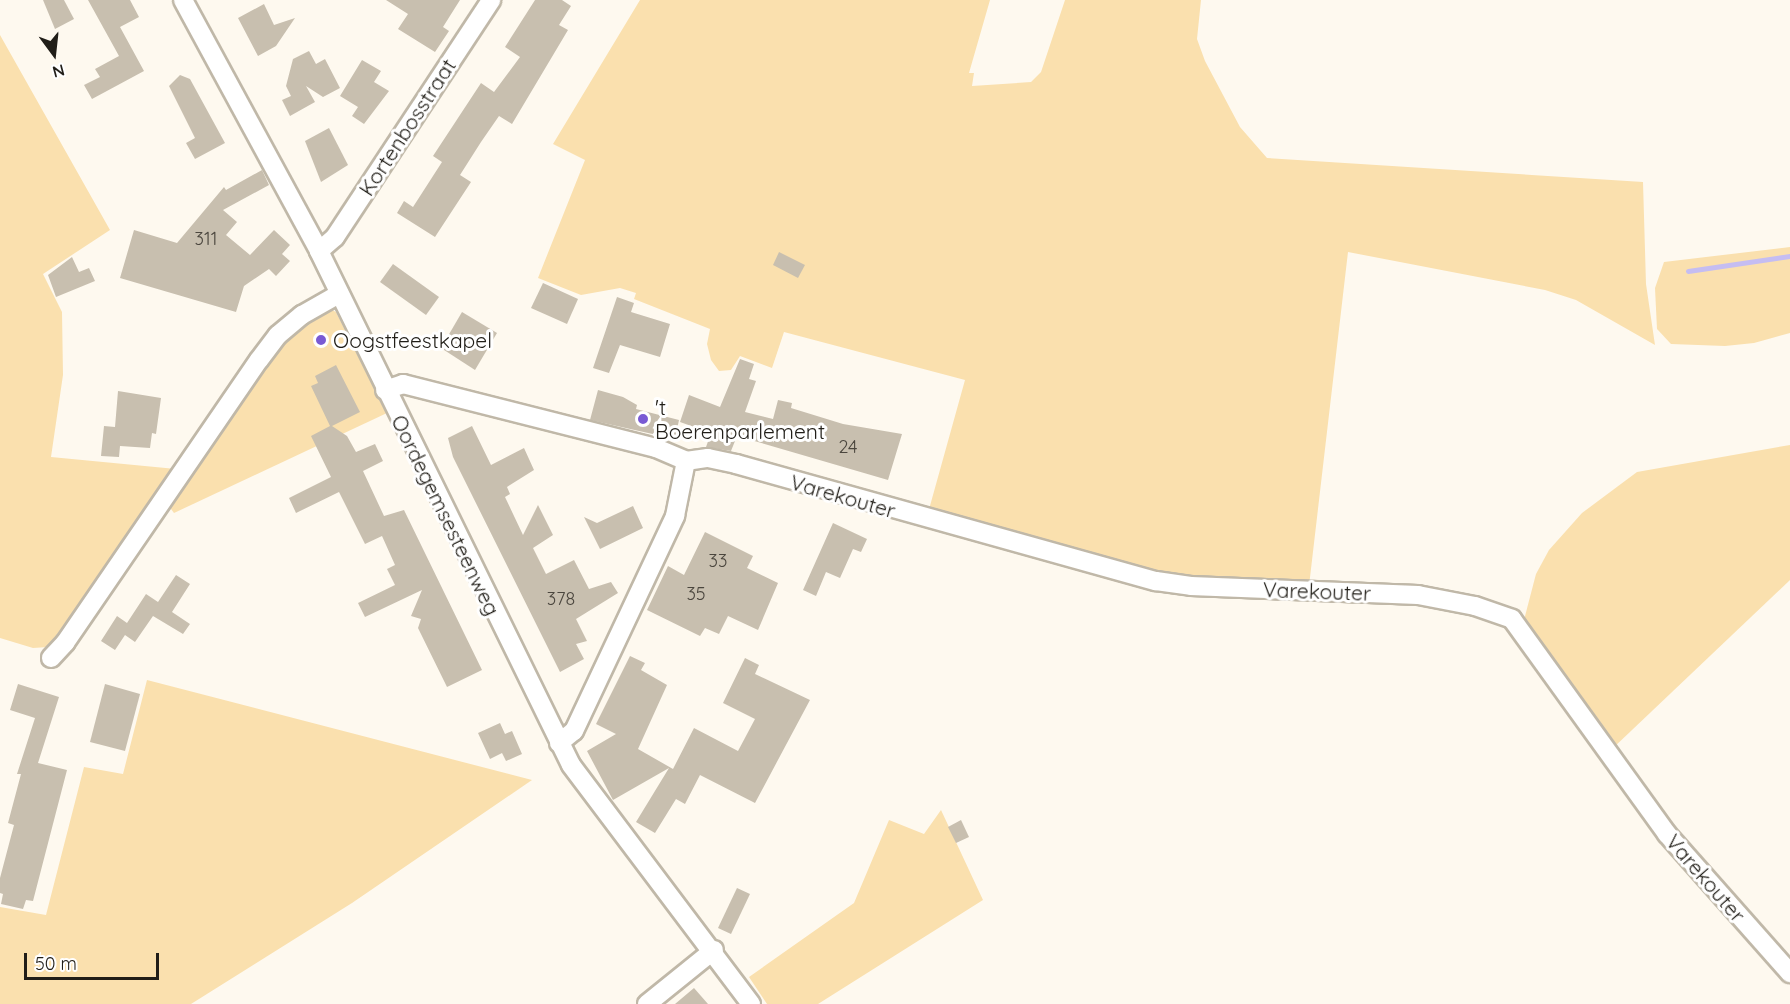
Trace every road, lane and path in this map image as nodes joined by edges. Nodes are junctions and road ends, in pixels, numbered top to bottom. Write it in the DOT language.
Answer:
graph roads {
  1 [pos="183,0"];
  2 [pos="491,0"];
  3 [pos="319,251"];
  4 [pos="339,294"];
  5 [pos="385,390"];
  6 [pos="686,461"];
  7 [pos="51,658"];
  8 [pos="559,743"];
  9 [pos="714,950"];
  10 [pos="1790,973"];
  11 [pos="648,1004"];
  12 [pos="751,1004"];
  1 -- 3 [label="street, Oordegemsesteenweg"];
  2 -- 3 [label="street, Kortenbosstraat"];
  3 -- 4 [label="street, Oordegemsesteenweg"];
  4 -- 5 [label="street, Oordegemsesteenweg"];
  4 -- 7 [label="street"];
  5 -- 6 [label="street, Varekouter"];
  5 -- 8 [label="street, Oordegemsesteenweg"];
  6 -- 8 [label="street"];
  6 -- 10 [label="street, Varekouter"];
  8 -- 9 [label="street, Oordegemsesteenweg"];
  9 -- 11 [label="street"];
  9 -- 12 [label="street, Oordegemsesteenweg"];
}
